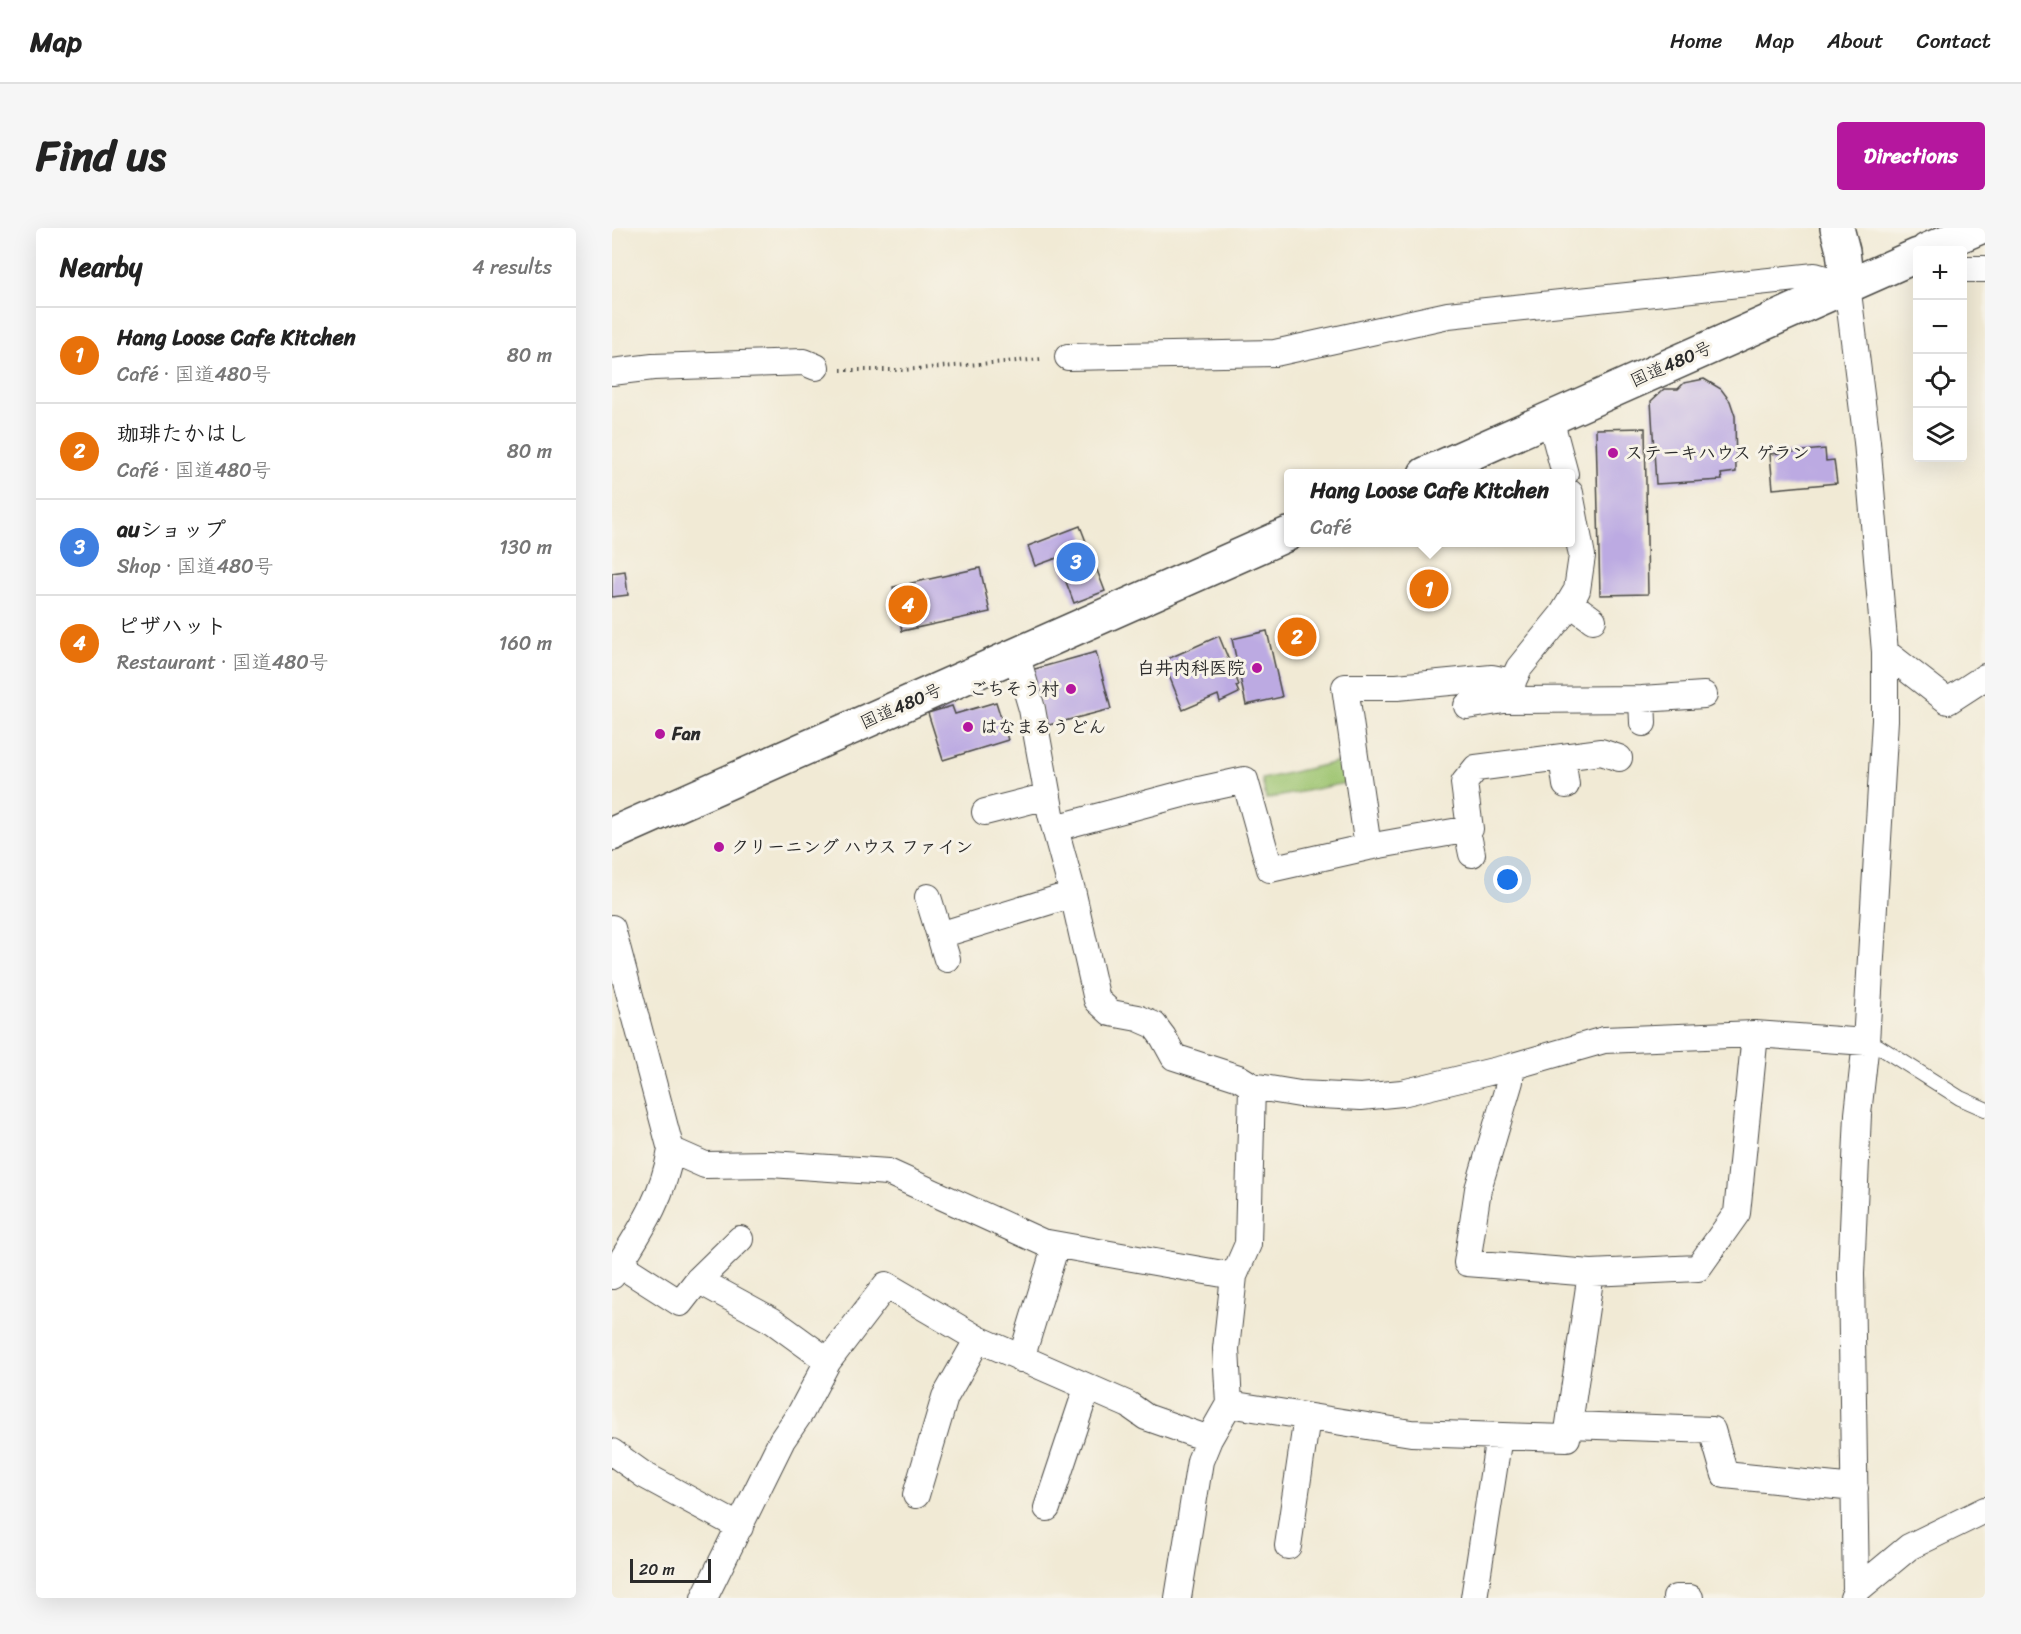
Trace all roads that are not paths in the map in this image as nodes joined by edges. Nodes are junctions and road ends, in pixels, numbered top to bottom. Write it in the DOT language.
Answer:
graph roads {
  1 [pos="1837,228"];
  2 [pos="1978,228"];
  3 [pos="1936,246"];
  4 [pos="1913,257"];
  5 [pos="1967,269"];
  6 [pos="1985,269"];
  7 [pos="1847,285"];
  8 [pos="1068,357"];
  9 [pos="816,367"];
  10 [pos="612,372"];
  11 [pos="1550,418"];
  12 [pos="1436,469"];
  13 [pos="1564,469"];
  14 [pos="1575,519"];
  15 [pos="1284,536"];
  16 [pos="1570,603"];
  17 [pos="1593,620"];
  18 [pos="1885,652"];
  19 [pos="1016,654"];
  20 [pos="1985,677"];
  21 [pos="1508,691"];
  22 [pos="1704,695"];
  23 [pos="1467,706"];
  24 [pos="1562,757"];
  25 [pos="1619,758"];
  26 [pos="1566,785"];
  27 [pos="1048,796"];
  28 [pos="985,812"];
  29 [pos="1055,828"];
  30 [pos="1467,830"];
  31 [pos="612,834"];
  32 [pos="1368,847"];
  33 [pos="1472,854"];
  34 [pos="1073,894"];
  35 [pos="928,897"];
  36 [pos="612,928"];
  37 [pos="1755,1034"];
  38 [pos="1866,1042"];
  39 [pos="1510,1067"];
  40 [pos="1252,1086"];
  41 [pos="1985,1109"];
  42 [pos="670,1150"];
  43 [pos="740,1239"];
  44 [pos="1056,1245"];
  45 [pos="616,1270"];
  46 [pos="1591,1273"];
  47 [pos="1234,1276"];
  48 [pos="698,1280"];
  49 [pos="978,1340"];
  50 [pos="1022,1359"];
  51 [pos="828,1361"];
  52 [pos="1087,1388"];
  53 [pos="1229,1404"];
  54 [pos="1307,1417"];
  55 [pos="1569,1425"];
  56 [pos="1498,1436"];
  57 [pos="1209,1439"];
  58 [pos="612,1452"];
  59 [pos="1855,1488"];
  60 [pos="916,1496"];
  61 [pos="1047,1508"];
  62 [pos="1985,1510"];
  63 [pos="740,1527"];
  64 [pos="1288,1546"];
  65 [pos="1855,1594"];
  66 [pos="704,1598"];
  67 [pos="1178,1598"];
  68 [pos="1474,1598"];
  69 [pos="1676,1598"];
  70 [pos="1690,1598"];
  1 -- 7 [label="main road"];
  2 -- 3 [label="main road"];
  4 -- 7 [label="main road, 国道480号"];
  5 -- 6 [label="street"];
  7 -- 8 [label="street"];
  7 -- 11 [label="main road, 国道480号"];
  7 -- 18 [label="street"];
  9 -- 10 [label="street"];
  11 -- 12 [label="main road, 国道480号"];
  11 -- 13 [label="street"];
  14 -- 16 [label="street"];
  15 -- 19 [label="main road, 国道480号"];
  16 -- 17 [label="street"];
  16 -- 21 [label="street"];
  18 -- 20 [label="street"];
  18 -- 38 [label="street"];
  19 -- 27 [label="street"];
  19 -- 31 [label="main road, 国道480号"];
  21 -- 22 [label="street"];
  21 -- 23 [label="street"];
  21 -- 32 [label="street"];
  24 -- 25 [label="street"];
  24 -- 26 [label="street"];
  24 -- 30 [label="street"];
  27 -- 28 [label="street"];
  27 -- 29 [label="street"];
  29 -- 32 [label="street"];
  29 -- 34 [label="street"];
  30 -- 32 [label="street"];
  30 -- 33 [label="street"];
  34 -- 35 [label="street"];
  34 -- 40 [label="street"];
  36 -- 42 [label="street"];
  37 -- 38 [label="street"];
  37 -- 39 [label="street"];
  37 -- 46 [label="street"];
  38 -- 41 [label="lane"];
  38 -- 59 [label="street"];
  39 -- 40 [label="street"];
  39 -- 46 [label="street"];
  40 -- 47 [label="street"];
  42 -- 44 [label="street"];
  42 -- 45 [label="street"];
  43 -- 48 [label="street"];
  44 -- 47 [label="street"];
  44 -- 50 [label="street"];
  45 -- 48 [label="street"];
  46 -- 55 [label="street"];
  47 -- 53 [label="street"];
  48 -- 51 [label="street"];
  49 -- 50 [label="street"];
  49 -- 51 [label="street"];
  49 -- 60 [label="street"];
  50 -- 52 [label="street"];
  51 -- 63 [label="street"];
  52 -- 57 [label="street"];
  52 -- 61 [label="street"];
  53 -- 54 [label="street"];
  53 -- 57 [label="street"];
  54 -- 56 [label="street"];
  54 -- 64 [label="street"];
  55 -- 56 [label="street"];
  55 -- 59 [label="street"];
  56 -- 68 [label="street"];
  57 -- 67 [label="street"];
  58 -- 63 [label="street"];
  59 -- 65 [label="street"];
  62 -- 65 [label="street"];
  63 -- 66 [label="street"];
  69 -- 70 [label="street"];
}
